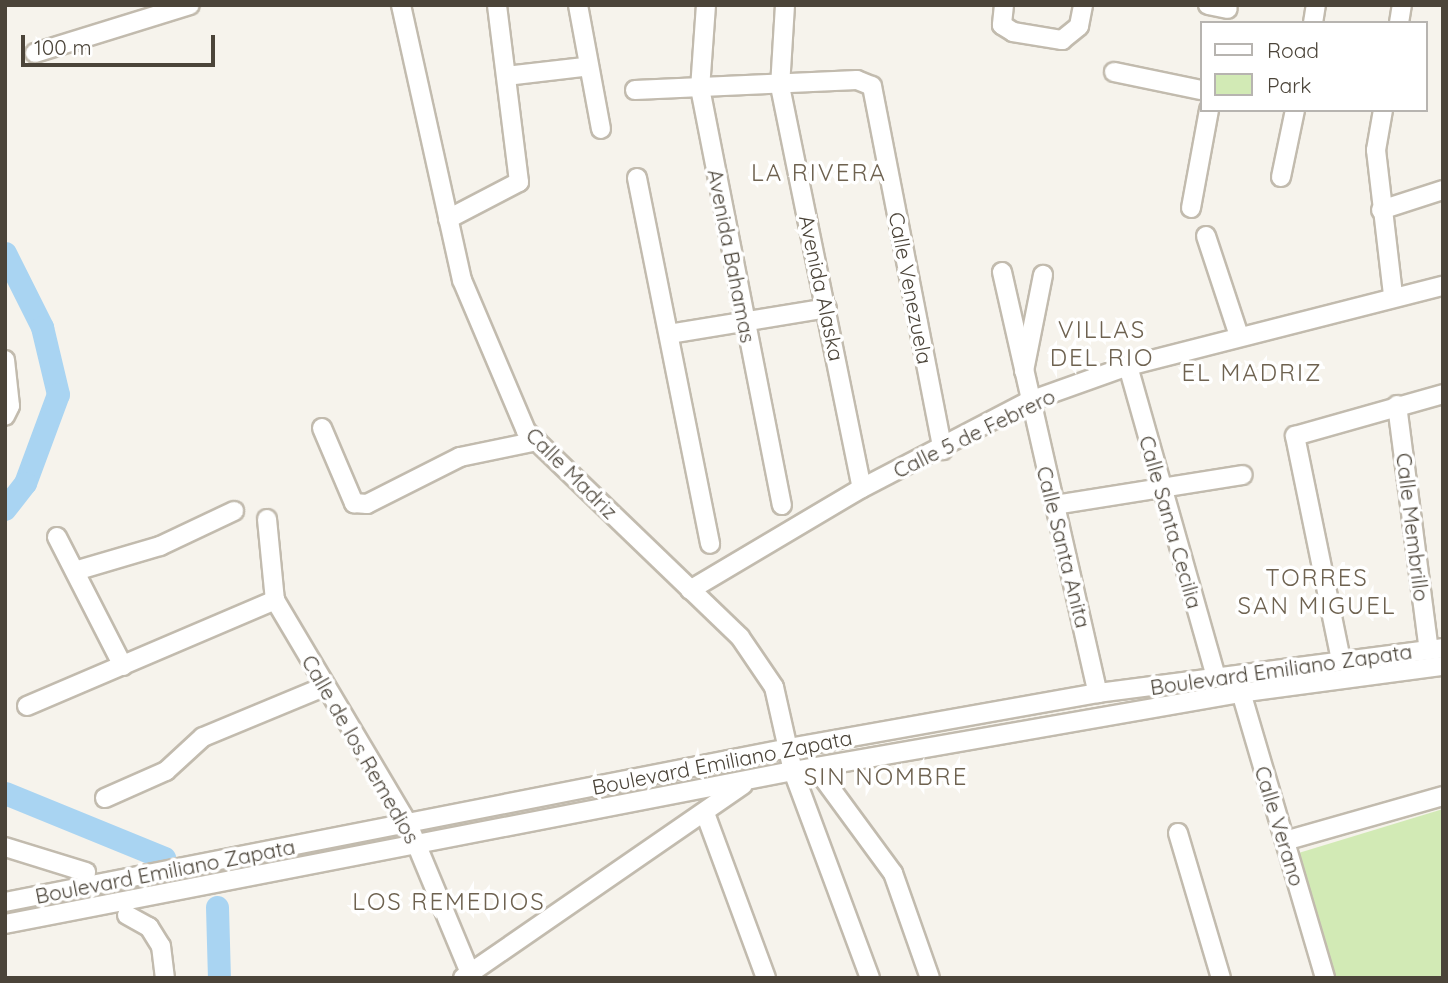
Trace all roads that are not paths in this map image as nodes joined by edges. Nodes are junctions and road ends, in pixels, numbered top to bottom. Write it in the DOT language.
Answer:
graph roads {
  1 [pos="190,5"];
  2 [pos="401,5"];
  3 [pos="497,5"];
  4 [pos="578,5"];
  5 [pos="706,5"];
  6 [pos="785,5"];
  7 [pos="1004,5"];
  8 [pos="1083,5"];
  9 [pos="1208,5"];
  10 [pos="1227,12"];
  11 [pos="35,53"];
  12 [pos="584,67"];
  13 [pos="1114,72"];
  14 [pos="506,76"];
  15 [pos="780,86"];
  16 [pos="699,88"];
  17 [pos="635,90"];
  18 [pos="1200,90"];
  19 [pos="1209,112"];
  20 [pos="1295,112"];
  21 [pos="1383,112"];
  22 [pos="601,129"];
  23 [pos="1281,177"];
  24 [pos="637,178"];
  25 [pos="1443,190"];
  26 [pos="1191,208"];
  27 [pos="1381,210"];
  28 [pos="448,219"];
  29 [pos="1206,236"];
  30 [pos="1002,272"];
  31 [pos="1043,275"];
  32 [pos="1443,286"];
  33 [pos="1393,295"];
  34 [pos="827,308"];
  35 [pos="745,321"];
  36 [pos="669,334"];
  37 [pos="1239,336"];
  38 [pos="5,360"];
  39 [pos="1128,366"];
  40 [pos="1023,380"];
  41 [pos="1443,394"];
  42 [pos="1027,402"];
  43 [pos="1397,405"];
  44 [pos="5,416"];
  45 [pos="322,428"];
  46 [pos="537,441"];
  47 [pos="943,450"];
  48 [pos="1242,475"];
  49 [pos="1159,485"];
  50 [pos="862,488"];
  51 [pos="782,505"];
  52 [pos="1055,505"];
  53 [pos="234,511"];
  54 [pos="267,519"];
  55 [pos="57,537"];
  56 [pos="710,544"];
  57 [pos="75,571"];
  58 [pos="690,590"];
  59 [pos="275,600"];
  60 [pos="1436,649"];
  61 [pos="1341,660"];
  62 [pos="123,666"];
  63 [pos="1443,666"];
  64 [pos="1236,675"];
  65 [pos="1216,678"];
  66 [pos="324,687"];
  67 [pos="1098,693"];
  68 [pos="1240,693"];
  69 [pos="27,706"];
  70 [pos="789,748"];
  71 [pos="815,767"];
  72 [pos="793,771"];
  73 [pos="749,780"];
  74 [pos="1443,796"];
  75 [pos="105,798"];
  76 [pos="705,813"];
  77 [pos="408,824"];
  78 [pos="1178,833"];
  79 [pos="1285,841"];
  80 [pos="419,846"];
  81 [pos="5,847"];
  82 [pos="86,872"];
  83 [pos="5,902"];
  84 [pos="127,915"];
  85 [pos="5,923"];
  86 [pos="468,976"];
  87 [pos="165,978"];
  88 [pos="766,978"];
  89 [pos="870,978"];
  90 [pos="930,978"];
  91 [pos="1221,978"];
  92 [pos="1325,978"];
  1 -- 11 [label="street"];
  2 -- 28 [label="street, Calle Madriz"];
  3 -- 14 [label="street"];
  4 -- 12 [label="street"];
  5 -- 16 [label="street, Avenida Bahamas"];
  6 -- 15 [label="street, Avenida Alaska"];
  7 -- 8 [label="street"];
  9 -- 10 [label="street"];
  12 -- 14 [label="street"];
  12 -- 22 [label="street"];
  13 -- 18 [label="street"];
  14 -- 28 [label="street"];
  15 -- 16 [label="street"];
  15 -- 34 [label="street, Avenida Alaska"];
  15 -- 47 [label="street, Calle Venezuela"];
  16 -- 17 [label="street"];
  16 -- 35 [label="street, Avenida Bahamas"];
  19 -- 26 [label="street"];
  20 -- 23 [label="street"];
  21 -- 27 [label="street"];
  24 -- 36 [label="street"];
  25 -- 27 [label="street"];
  27 -- 33 [label="street"];
  28 -- 46 [label="street, Calle Madriz"];
  29 -- 37 [label="street"];
  30 -- 40 [label="street, Calle Santa Anita"];
  31 -- 40 [label="street"];
  32 -- 33 [label="street, Calle 5 de Febrero"];
  33 -- 37 [label="street, Calle 5 de Febrero"];
  34 -- 35 [label="street"];
  34 -- 50 [label="street, Avenida Alaska"];
  35 -- 36 [label="street"];
  35 -- 51 [label="street, Avenida Bahamas"];
  36 -- 56 [label="street"];
  37 -- 39 [label="street, Calle 5 de Febrero"];
  38 -- 44 [label="street"];
  39 -- 42 [label="street, Calle 5 de Febrero"];
  39 -- 49 [label="street, Calle Santa Cecilia"];
  40 -- 42 [label="street, Calle Santa Anita"];
  41 -- 43 [label="street"];
  42 -- 47 [label="street, Calle 5 de Febrero"];
  42 -- 52 [label="street, Calle Santa Anita"];
  43 -- 60 [label="street, Calle Membrillo"];
  43 -- 61 [label="street"];
  45 -- 46 [label="street"];
  46 -- 58 [label="street, Calle Madriz"];
  47 -- 50 [label="street, Calle 5 de Febrero"];
  48 -- 49 [label="street"];
  49 -- 52 [label="street"];
  49 -- 65 [label="street, Calle Santa Cecilia"];
  50 -- 58 [label="street, Calle 5 de Febrero"];
  52 -- 67 [label="street, Calle Santa Anita"];
  53 -- 57 [label="street"];
  54 -- 59 [label="street, Calle de los Remedios"];
  55 -- 57 [label="street"];
  57 -- 62 [label="street"];
  58 -- 70 [label="street, Calle Madriz"];
  59 -- 62 [label="street"];
  59 -- 66 [label="street, Calle de los Remedios"];
  60 -- 61 [label="street, Boulevard Emiliano Zapata"];
  61 -- 64 [label="street, Boulevard Emiliano Zapata"];
  62 -- 69 [label="street"];
  63 -- 68 [label="street, Boulevard Emiliano Zapata"];
  64 -- 65 [label="street, Boulevard Emiliano Zapata"];
  64 -- 68 [label="street, Calle Verano"];
  65 -- 67 [label="street, Boulevard Emiliano Zapata"];
  66 -- 75 [label="street"];
  66 -- 77 [label="street, Calle de los Remedios"];
  67 -- 70 [label="street, Boulevard Emiliano Zapata"];
  68 -- 71 [label="street, Boulevard Emiliano Zapata"];
  68 -- 79 [label="street, Calle Verano"];
  70 -- 72 [label="street, Calle Madriz"];
  70 -- 77 [label="street, Boulevard Emiliano Zapata"];
  71 -- 72 [label="street, Boulevard Emiliano Zapata"];
  71 -- 90 [label="street"];
  72 -- 73 [label="street, Boulevard Emiliano Zapata"];
  72 -- 89 [label="street, Calle Madriz"];
  73 -- 76 [label="street, Boulevard Emiliano Zapata"];
  73 -- 80 [label="street, Boulevard Emiliano Zapata"];
  74 -- 79 [label="street"];
  76 -- 86 [label="street, Boulevard Emiliano Zapata"];
  76 -- 88 [label="street"];
  77 -- 80 [label="street, Calle de los Remedios"];
  77 -- 83 [label="street, Boulevard Emiliano Zapata"];
  78 -- 91 [label="street"];
  79 -- 92 [label="street, Calle Verano"];
  80 -- 85 [label="street, Boulevard Emiliano Zapata"];
  80 -- 86 [label="street, Calle de los Remedios"];
  81 -- 82 [label="street"];
  84 -- 87 [label="street"];
}
